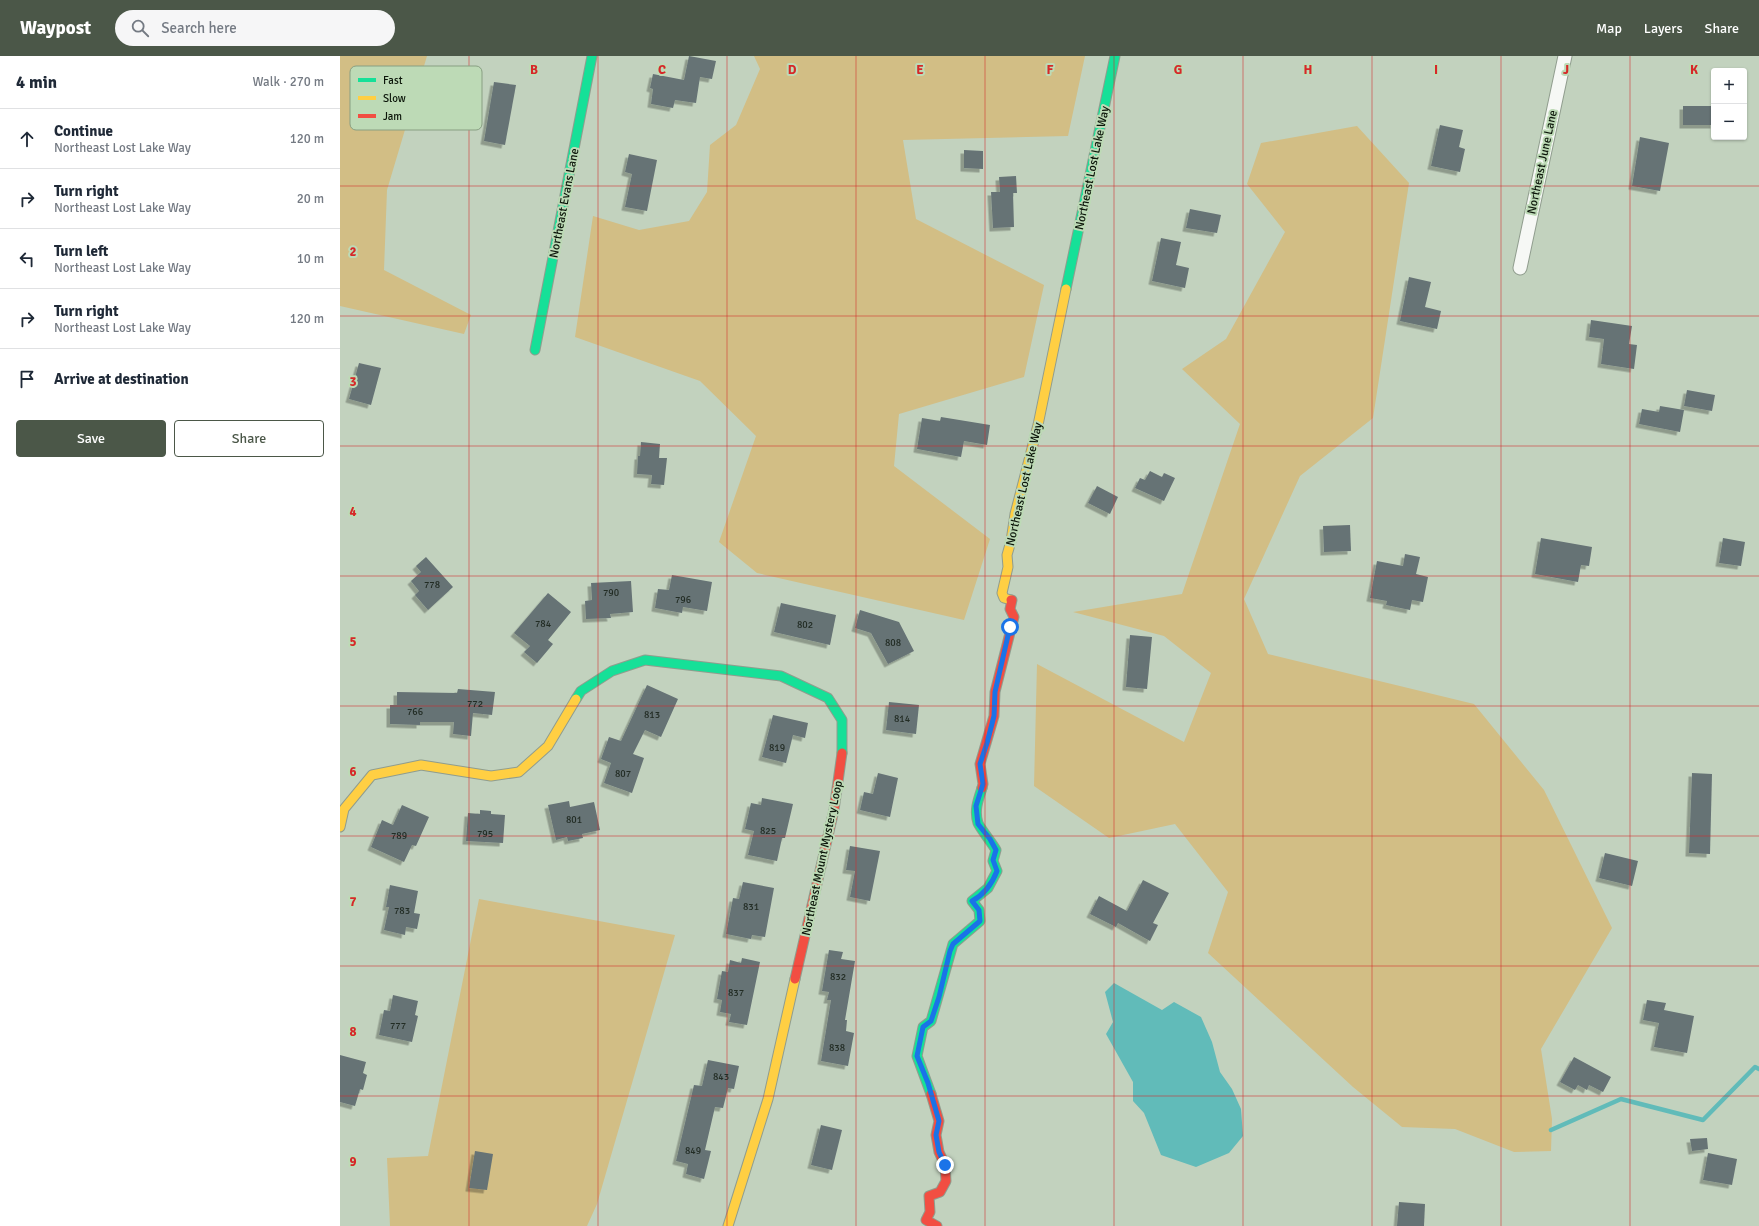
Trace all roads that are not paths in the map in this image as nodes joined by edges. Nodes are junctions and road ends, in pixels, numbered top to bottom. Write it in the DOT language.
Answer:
graph roads {
  1 [pos="592,56"];
  2 [pos="1115,56"];
  3 [pos="1564,56"];
  4 [pos="1520,268"];
  5 [pos="535,350"];
  6 [pos="340,826"];
  7 [pos="728,1226"];
  8 [pos="936,1226"];
  1 -- 5 [label="street, Northeast Evans Lane"];
  2 -- 8 [label="street, Northeast Lost Lake Way"];
  3 -- 4 [label="street, Northeast June Lane"];
  6 -- 7 [label="street, Northeast Mount Mystery Loop"];
}
